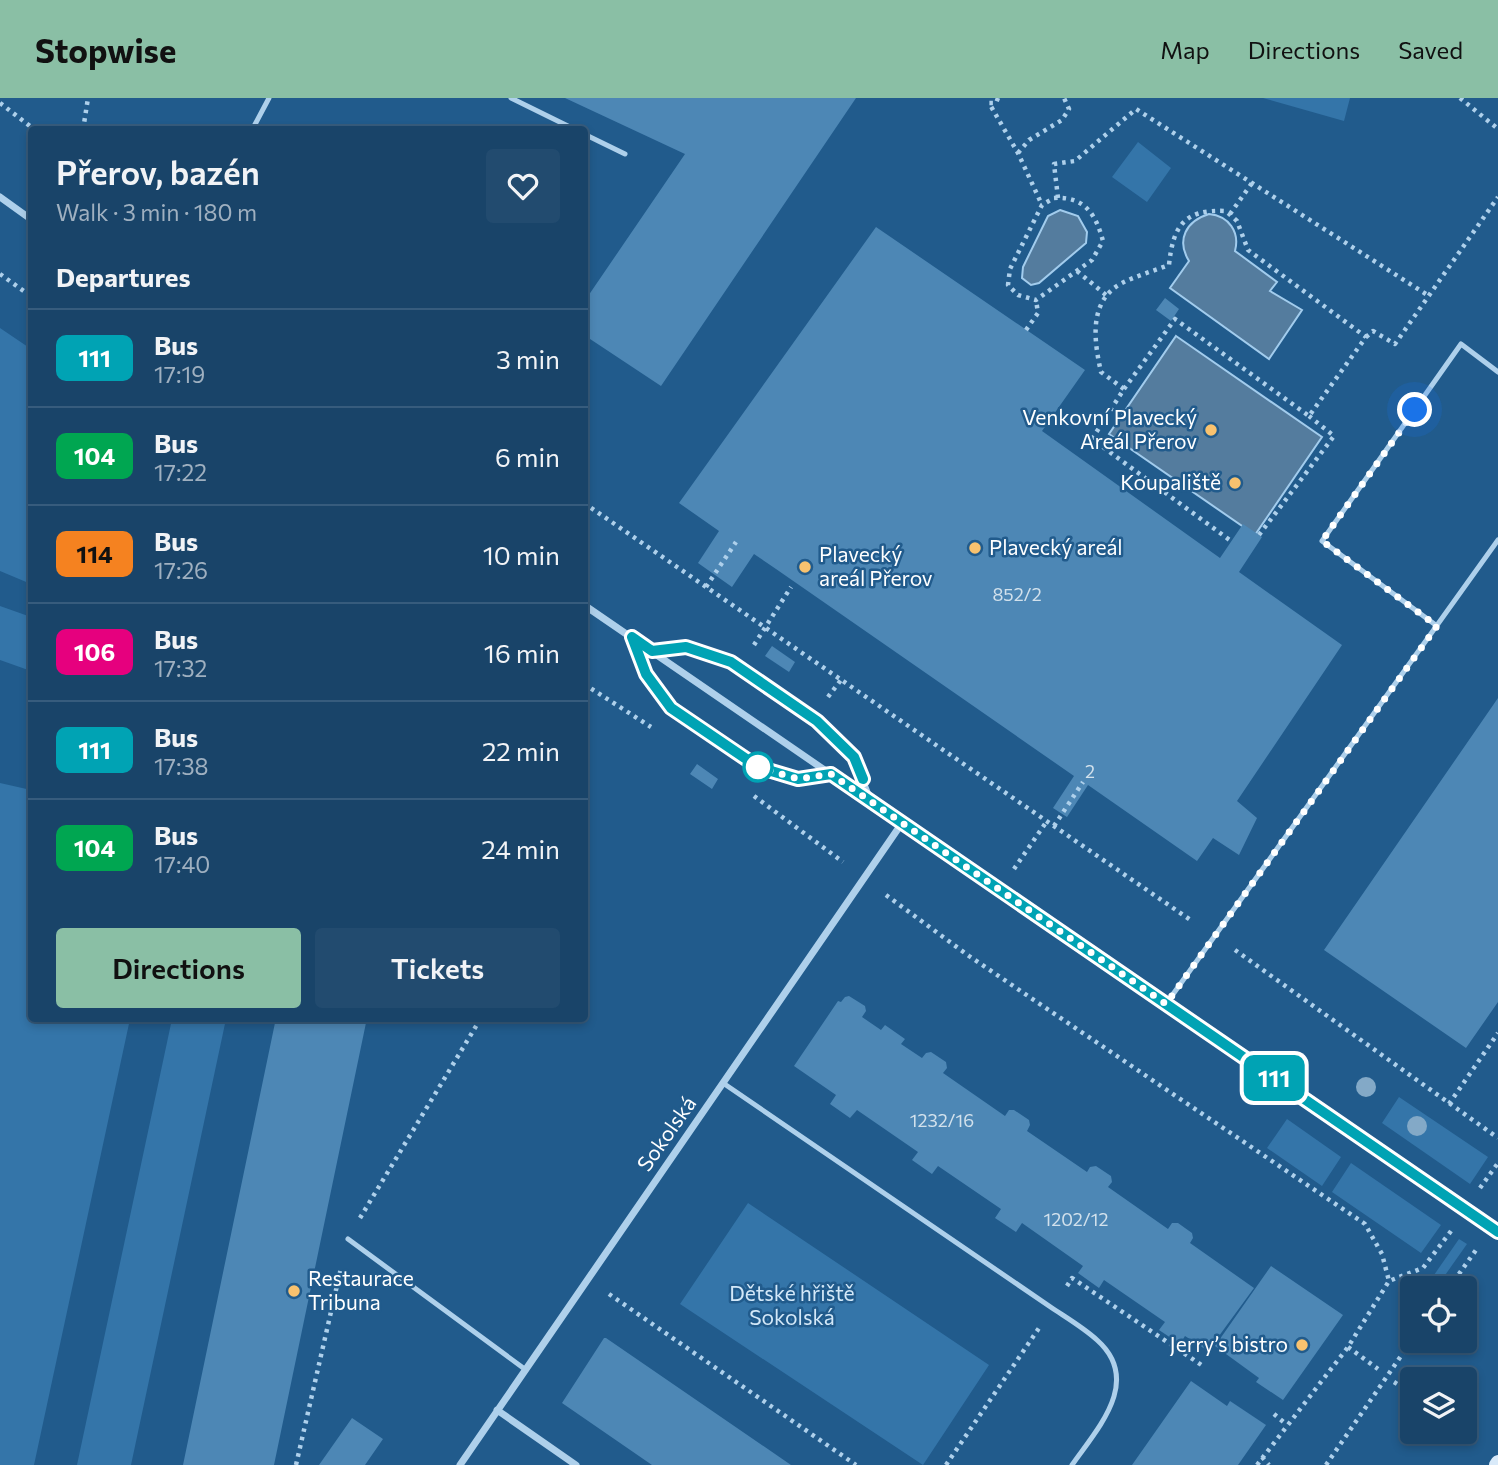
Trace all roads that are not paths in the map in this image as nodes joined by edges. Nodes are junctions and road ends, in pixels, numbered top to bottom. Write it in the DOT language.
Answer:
graph roads {
  1 [pos="269,98"];
  2 [pos="511,98"];
  3 [pos="254,126"];
  4 [pos="568,126"];
  5 [pos="588,136"];
  6 [pos="625,154"];
  7 [pos="0,197"];
  8 [pos="28,217"];
  9 [pos="1498,372"];
  10 [pos="1498,540"];
  11 [pos="588,608"];
  12 [pos="1437,626"];
  13 [pos="632,637"];
  14 [pos="652,651"];
  15 [pos="831,774"];
  16 [pos="872,802"];
  17 [pos="902,823"];
  18 [pos="1166,1004"];
  19 [pos="723,1083"];
  20 [pos="1498,1232"];
  21 [pos="348,1239"];
  22 [pos="526,1370"];
  23 [pos="498,1410"];
  24 [pos="460,1465"];
  25 [pos="576,1465"];
  26 [pos="1072,1465"];
  1 -- 3 [label="lane"];
  2 -- 4 [label="lane"];
  5 -- 6 [label="lane"];
  7 -- 8 [label="street"];
  9 -- 12 [label="lane"];
  10 -- 12 [label="lane"];
  11 -- 13 [label="street"];
  12 -- 18 [label="lane"];
  13 -- 14 [label="street"];
  13 -- 15 [label="lane"];
  14 -- 15 [label="street"];
  14 -- 16 [label="lane"];
  15 -- 16 [label="street"];
  16 -- 17 [label="street"];
  17 -- 18 [label="street"];
  17 -- 19 [label="street, Sokolská"];
  18 -- 20 [label="street"];
  19 -- 22 [label="street, Sokolská"];
  19 -- 26 [label="lane"];
  21 -- 22 [label="lane"];
  22 -- 23 [label="street, Sokolská"];
  23 -- 24 [label="street, Sokolská"];
  23 -- 25 [label="street"];
}
